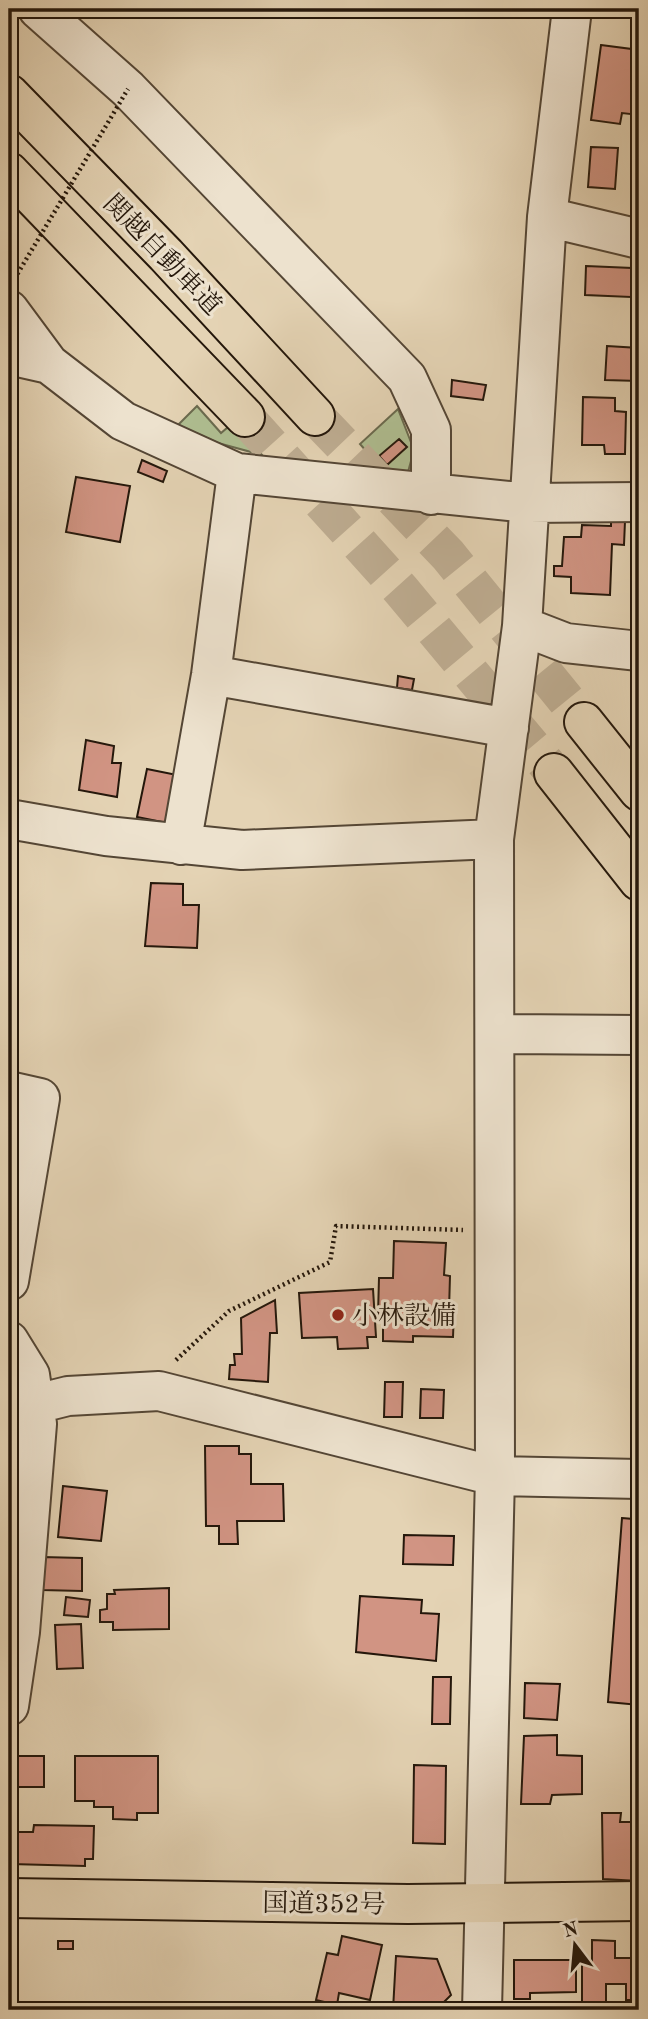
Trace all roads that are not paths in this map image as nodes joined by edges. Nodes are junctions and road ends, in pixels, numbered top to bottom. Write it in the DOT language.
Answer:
graph roads {
  1 [pos="38,9"];
  2 [pos="572,9"];
  3 [pos="9,94"];
  4 [pos="9,172"];
  5 [pos="547,217"];
  6 [pos="639,239"];
  7 [pos="9,310"];
  8 [pos="9,355"];
  9 [pos="49,364"];
  10 [pos="315,416"];
  11 [pos="245,417"];
  12 [pos="237,473"];
  13 [pos="431,495"];
  14 [pos="639,502"];
  15 [pos="528,503"];
  16 [pos="522,626"];
  17 [pos="639,651"];
  18 [pos="211,675"];
  19 [pos="584,722"];
  20 [pos="509,728"];
  21 [pos="554,773"];
  22 [pos="639,791"];
  23 [pos="9,819"];
  24 [pos="495,839"];
  25 [pos="181,845"];
  26 [pos="639,881"];
  27 [pos="497,1034"];
  28 [pos="639,1035"];
  29 [pos="9,1091"];
  30 [pos="9,1281"];
  31 [pos="9,1341"];
  32 [pos="22,1405"];
  33 [pos="495,1476"];
  34 [pos="639,1479"];
  35 [pos="9,1706"];
  36 [pos="9,1898"];
  37 [pos="639,1901"];
  38 [pos="485,1902"];
  39 [pos="482,2010"];
  1 -- 13 [label="street"];
  2 -- 5 [label="street"];
  3 -- 10 [label="highway, 関越自動車道"];
  4 -- 11 [label="highway, 関越自動車道"];
  5 -- 6 [label="street"];
  5 -- 15 [label="street"];
  7 -- 9 [label="street"];
  8 -- 9 [label="street"];
  9 -- 12 [label="street"];
  12 -- 13 [label="street"];
  12 -- 18 [label="street"];
  13 -- 15 [label="street"];
  14 -- 15 [label="street"];
  15 -- 16 [label="street"];
  16 -- 17 [label="street"];
  16 -- 20 [label="street"];
  18 -- 20 [label="street"];
  18 -- 25 [label="street"];
  19 -- 22 [label="highway"];
  20 -- 24 [label="street"];
  21 -- 26 [label="highway"];
  23 -- 25 [label="street"];
  24 -- 25 [label="street"];
  24 -- 27 [label="street"];
  27 -- 28 [label="street"];
  27 -- 33 [label="street"];
  29 -- 30 [label="street"];
  31 -- 32 [label="street"];
  32 -- 33 [label="street"];
  32 -- 35 [label="street"];
  33 -- 34 [label="street"];
  33 -- 38 [label="street"];
  36 -- 38 [label="highway, 国道352号"];
  37 -- 38 [label="highway, 国道352号"];
  38 -- 39 [label="street"];
}
